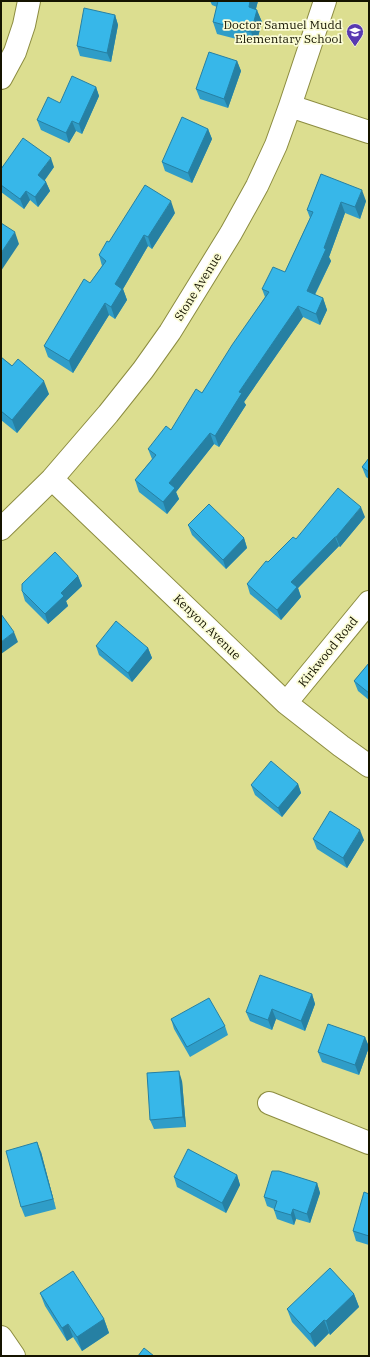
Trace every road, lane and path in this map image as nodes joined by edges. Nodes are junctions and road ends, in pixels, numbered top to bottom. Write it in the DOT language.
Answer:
graph roads {
  1 [pos="30,1"];
  2 [pos="325,1"];
  3 [pos="1,78"];
  4 [pos="290,106"];
  5 [pos="369,132"];
  6 [pos="52,479"];
  7 [pos="1,529"];
  8 [pos="369,602"];
  9 [pos="286,703"];
  10 [pos="369,766"];
  11 [pos="269,1103"];
  12 [pos="369,1143"];
  13 [pos="1,1337"];
  14 [pos="14,1356"];
  1 -- 3 [label="street"];
  2 -- 4 [label="street, Stone Avenue"];
  4 -- 5 [label="street"];
  4 -- 6 [label="street, Stone Avenue"];
  6 -- 7 [label="street, Stone Avenue"];
  6 -- 9 [label="street, Kenyon Avenue"];
  8 -- 9 [label="street, Kirkwood Road"];
  9 -- 10 [label="street, Kenyon Avenue"];
  11 -- 12 [label="street"];
  13 -- 14 [label="street"];
}
